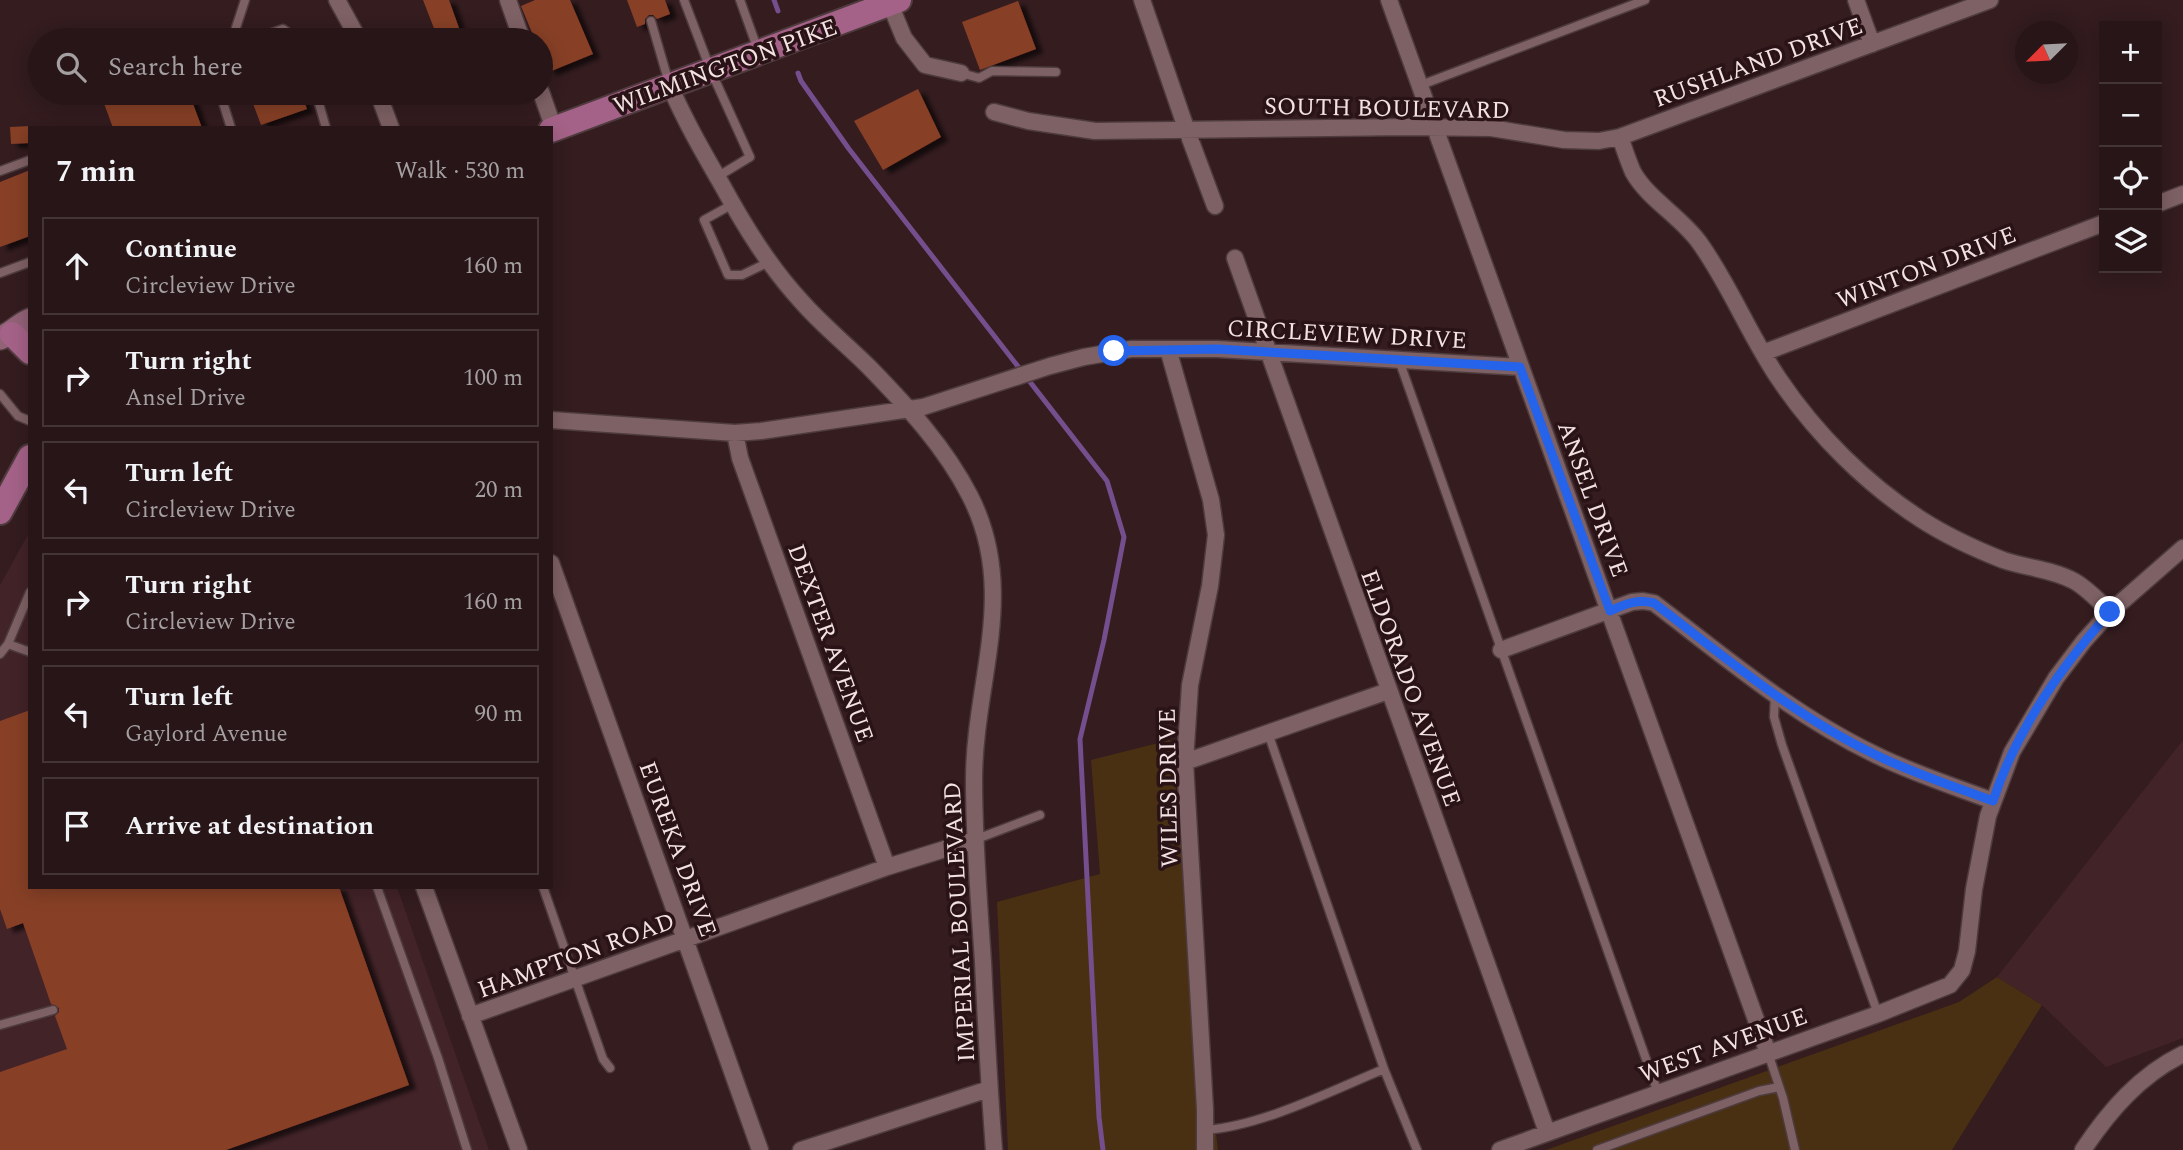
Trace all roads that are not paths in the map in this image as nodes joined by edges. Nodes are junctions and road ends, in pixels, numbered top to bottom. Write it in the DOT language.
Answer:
graph roads {
  1 [pos="245,0"];
  2 [pos="337,0"];
  3 [pos="508,0"];
  4 [pos="684,0"];
  5 [pos="740,0"];
  6 [pos="1142,0"];
  7 [pos="1389,0"];
  8 [pos="1645,0"];
  9 [pos="1856,0"];
  10 [pos="1990,0"];
  11 [pos="893,1"];
  12 [pos="652,21"];
  13 [pos="236,28"];
  14 [pos="353,28"];
  15 [pos="518,28"];
  16 [pos="1872,44"];
  17 [pos="759,53"];
  18 [pos="711,71"];
  19 [pos="1056,72"];
  20 [pos="961,74"];
  21 [pos="1421,85"];
  22 [pos="670,86"];
  23 [pos="224,105"];
  24 [pos="319,105"];
  25 [pos="382,105"];
  26 [pos="545,105"];
  27 [pos="994,112"];
  28 [pos="230,126"];
  29 [pos="325,126"];
  30 [pos="390,126"];
  31 [pos="551,126"];
  32 [pos="1186,128"];
  33 [pos="1436,128"];
  34 [pos="553,130"];
  35 [pos="1620,137"];
  36 [pos="28,161"];
  37 [pos="0,171"];
  38 [pos="717,177"];
  39 [pos="2183,194"];
  40 [pos="2162,202"];
  41 [pos="733,204"];
  42 [pos="1215,206"];
  43 [pos="2099,225"];
  44 [pos="1235,258"];
  45 [pos="769,262"];
  46 [pos="28,263"];
  47 [pos="0,273"];
  48 [pos="14,331"];
  49 [pos="28,349"];
  50 [pos="1168,349"];
  51 [pos="1268,352"];
  52 [pos="1763,353"];
  53 [pos="1399,360"];
  54 [pos="1520,367"];
  55 [pos="0,394"];
  56 [pos="908,408"];
  57 [pos="28,420"];
  58 [pos="553,420"];
  59 [pos="735,433"];
  60 [pos="28,460"];
  61 [pos="3,500"];
  62 [pos="2183,548"];
  63 [pos="553,569"];
  64 [pos="28,596"];
  65 [pos="1610,611"];
  66 [pos="2110,612"];
  67 [pos="8,644"];
  68 [pos="1501,650"];
  69 [pos="28,651"];
  70 [pos="0,654"];
  71 [pos="1388,691"];
  72 [pos="1776,696"];
  73 [pos="1268,733"];
  74 [pos="1185,762"];
  75 [pos="1993,801"];
  76 [pos="1040,816"];
  77 [pos="974,840"];
  78 [pos="887,867"];
  79 [pos="378,889"];
  80 [pos="425,889"];
  81 [pos="544,889"];
  82 [pos="687,939"];
  83 [pos="575,980"];
  84 [pos="53,1010"];
  85 [pos="1878,1014"];
  86 [pos="470,1016"];
  87 [pos="0,1025"];
  88 [pos="1768,1053"];
  89 [pos="2183,1054"];
  90 [pos="610,1068"];
  91 [pos="1384,1069"];
  92 [pos="1779,1087"];
  93 [pos="989,1089"];
  94 [pos="1658,1093"];
  95 [pos="1206,1130"];
  96 [pos="1547,1132"];
  97 [pos="467,1150"];
  98 [pos="519,1150"];
  99 [pos="760,1150"];
  100 [pos="801,1150"];
  101 [pos="993,1150"];
  102 [pos="1205,1150"];
  103 [pos="1417,1150"];
  104 [pos="1500,1150"];
  105 [pos="1597,1150"];
  106 [pos="1795,1150"];
  107 [pos="2083,1150"];
  1 -- 13 [label="lane"];
  2 -- 14 [label="street"];
  3 -- 15 [label="street"];
  4 -- 18 [label="lane"];
  5 -- 17 [label="lane"];
  6 -- 32 [label="street"];
  7 -- 21 [label="street, ANSEL DRIVE"];
  8 -- 21 [label="lane"];
  9 -- 16 [label="street"];
  10 -- 16 [label="street, RUSHLAND DRIVE"];
  11 -- 17 [label="main road, WILMINGTON PIKE"];
  11 -- 20 [label="street"];
  12 -- 22 [label="lane"];
  16 -- 35 [label="street, RUSHLAND DRIVE"];
  17 -- 18 [label="main road, WILMINGTON PIKE"];
  18 -- 22 [label="main road, WILMINGTON PIKE"];
  18 -- 38 [label="lane"];
  19 -- 20 [label="lane"];
  21 -- 33 [label="street, ANSEL DRIVE"];
  22 -- 34 [label="main road, WILMINGTON PIKE"];
  22 -- 38 [label="street, IMPERIAL BOULEVARD"];
  23 -- 28 [label="lane"];
  24 -- 29 [label="lane"];
  25 -- 30 [label="street"];
  26 -- 31 [label="street"];
  27 -- 32 [label="street, SOUTH BOULEVARD"];
  32 -- 33 [label="street, SOUTH BOULEVARD"];
  32 -- 42 [label="street"];
  33 -- 35 [label="street, SOUTH BOULEVARD"];
  33 -- 54 [label="street, ANSEL DRIVE"];
  35 -- 52 [label="street"];
  36 -- 37 [label="lane"];
  38 -- 41 [label="street, IMPERIAL BOULEVARD"];
  39 -- 40 [label="street"];
  41 -- 45 [label="street, IMPERIAL BOULEVARD"];
  41 -- 45 [label="lane"];
  43 -- 52 [label="street, WINTON DRIVE"];
  44 -- 51 [label="street, ELDORADO AVENUE"];
  45 -- 56 [label="street, IMPERIAL BOULEVARD"];
  46 -- 47 [label="lane"];
  48 -- 49 [label="main road"];
  50 -- 51 [label="street, CIRCLEVIEW DRIVE"];
  50 -- 56 [label="street, CIRCLEVIEW DRIVE"];
  50 -- 74 [label="street, WILES DRIVE"];
  51 -- 53 [label="street, CIRCLEVIEW DRIVE"];
  51 -- 71 [label="street, ELDORADO AVENUE"];
  52 -- 66 [label="street"];
  53 -- 54 [label="street, CIRCLEVIEW DRIVE"];
  53 -- 68 [label="lane"];
  54 -- 65 [label="street, ANSEL DRIVE"];
  55 -- 57 [label="lane"];
  56 -- 59 [label="street, CIRCLEVIEW DRIVE"];
  56 -- 77 [label="street, IMPERIAL BOULEVARD"];
  58 -- 59 [label="street, CIRCLEVIEW DRIVE"];
  59 -- 78 [label="street, DEXTER AVENUE"];
  60 -- 61 [label="main road"];
  62 -- 66 [label="street"];
  63 -- 82 [label="street, EUREKA DRIVE"];
  64 -- 67 [label="lane"];
  65 -- 68 [label="street"];
  65 -- 72 [label="street"];
  65 -- 88 [label="street, ANSEL DRIVE"];
  66 -- 75 [label="street"];
  67 -- 69 [label="lane"];
  67 -- 70 [label="lane"];
  68 -- 94 [label="lane"];
  71 -- 73 [label="street"];
  71 -- 96 [label="street, ELDORADO AVENUE"];
  72 -- 75 [label="street"];
  72 -- 85 [label="lane"];
  73 -- 74 [label="street"];
  73 -- 91 [label="lane"];
  74 -- 95 [label="street, WILES DRIVE"];
  75 -- 85 [label="street, WEST AVENUE"];
  76 -- 77 [label="lane"];
  77 -- 78 [label="street, HAMPTON ROAD"];
  77 -- 93 [label="street, IMPERIAL BOULEVARD"];
  78 -- 82 [label="street, HAMPTON ROAD"];
  79 -- 97 [label="lane"];
  80 -- 86 [label="street"];
  81 -- 83 [label="lane"];
  82 -- 83 [label="street, HAMPTON ROAD"];
  82 -- 99 [label="street, EUREKA DRIVE"];
  83 -- 86 [label="street, HAMPTON ROAD"];
  83 -- 90 [label="lane"];
  84 -- 87 [label="lane"];
  85 -- 88 [label="street, WEST AVENUE"];
  86 -- 98 [label="street"];
  88 -- 92 [label="lane"];
  88 -- 94 [label="street, WEST AVENUE"];
  89 -- 107 [label="street"];
  91 -- 95 [label="lane"];
  91 -- 103 [label="lane"];
  92 -- 105 [label="lane"];
  92 -- 106 [label="lane"];
  93 -- 100 [label="street"];
  93 -- 101 [label="street, IMPERIAL BOULEVARD"];
  94 -- 96 [label="street, WEST AVENUE"];
  95 -- 102 [label="street, WILES DRIVE"];
  96 -- 104 [label="street, WEST AVENUE"];
}
